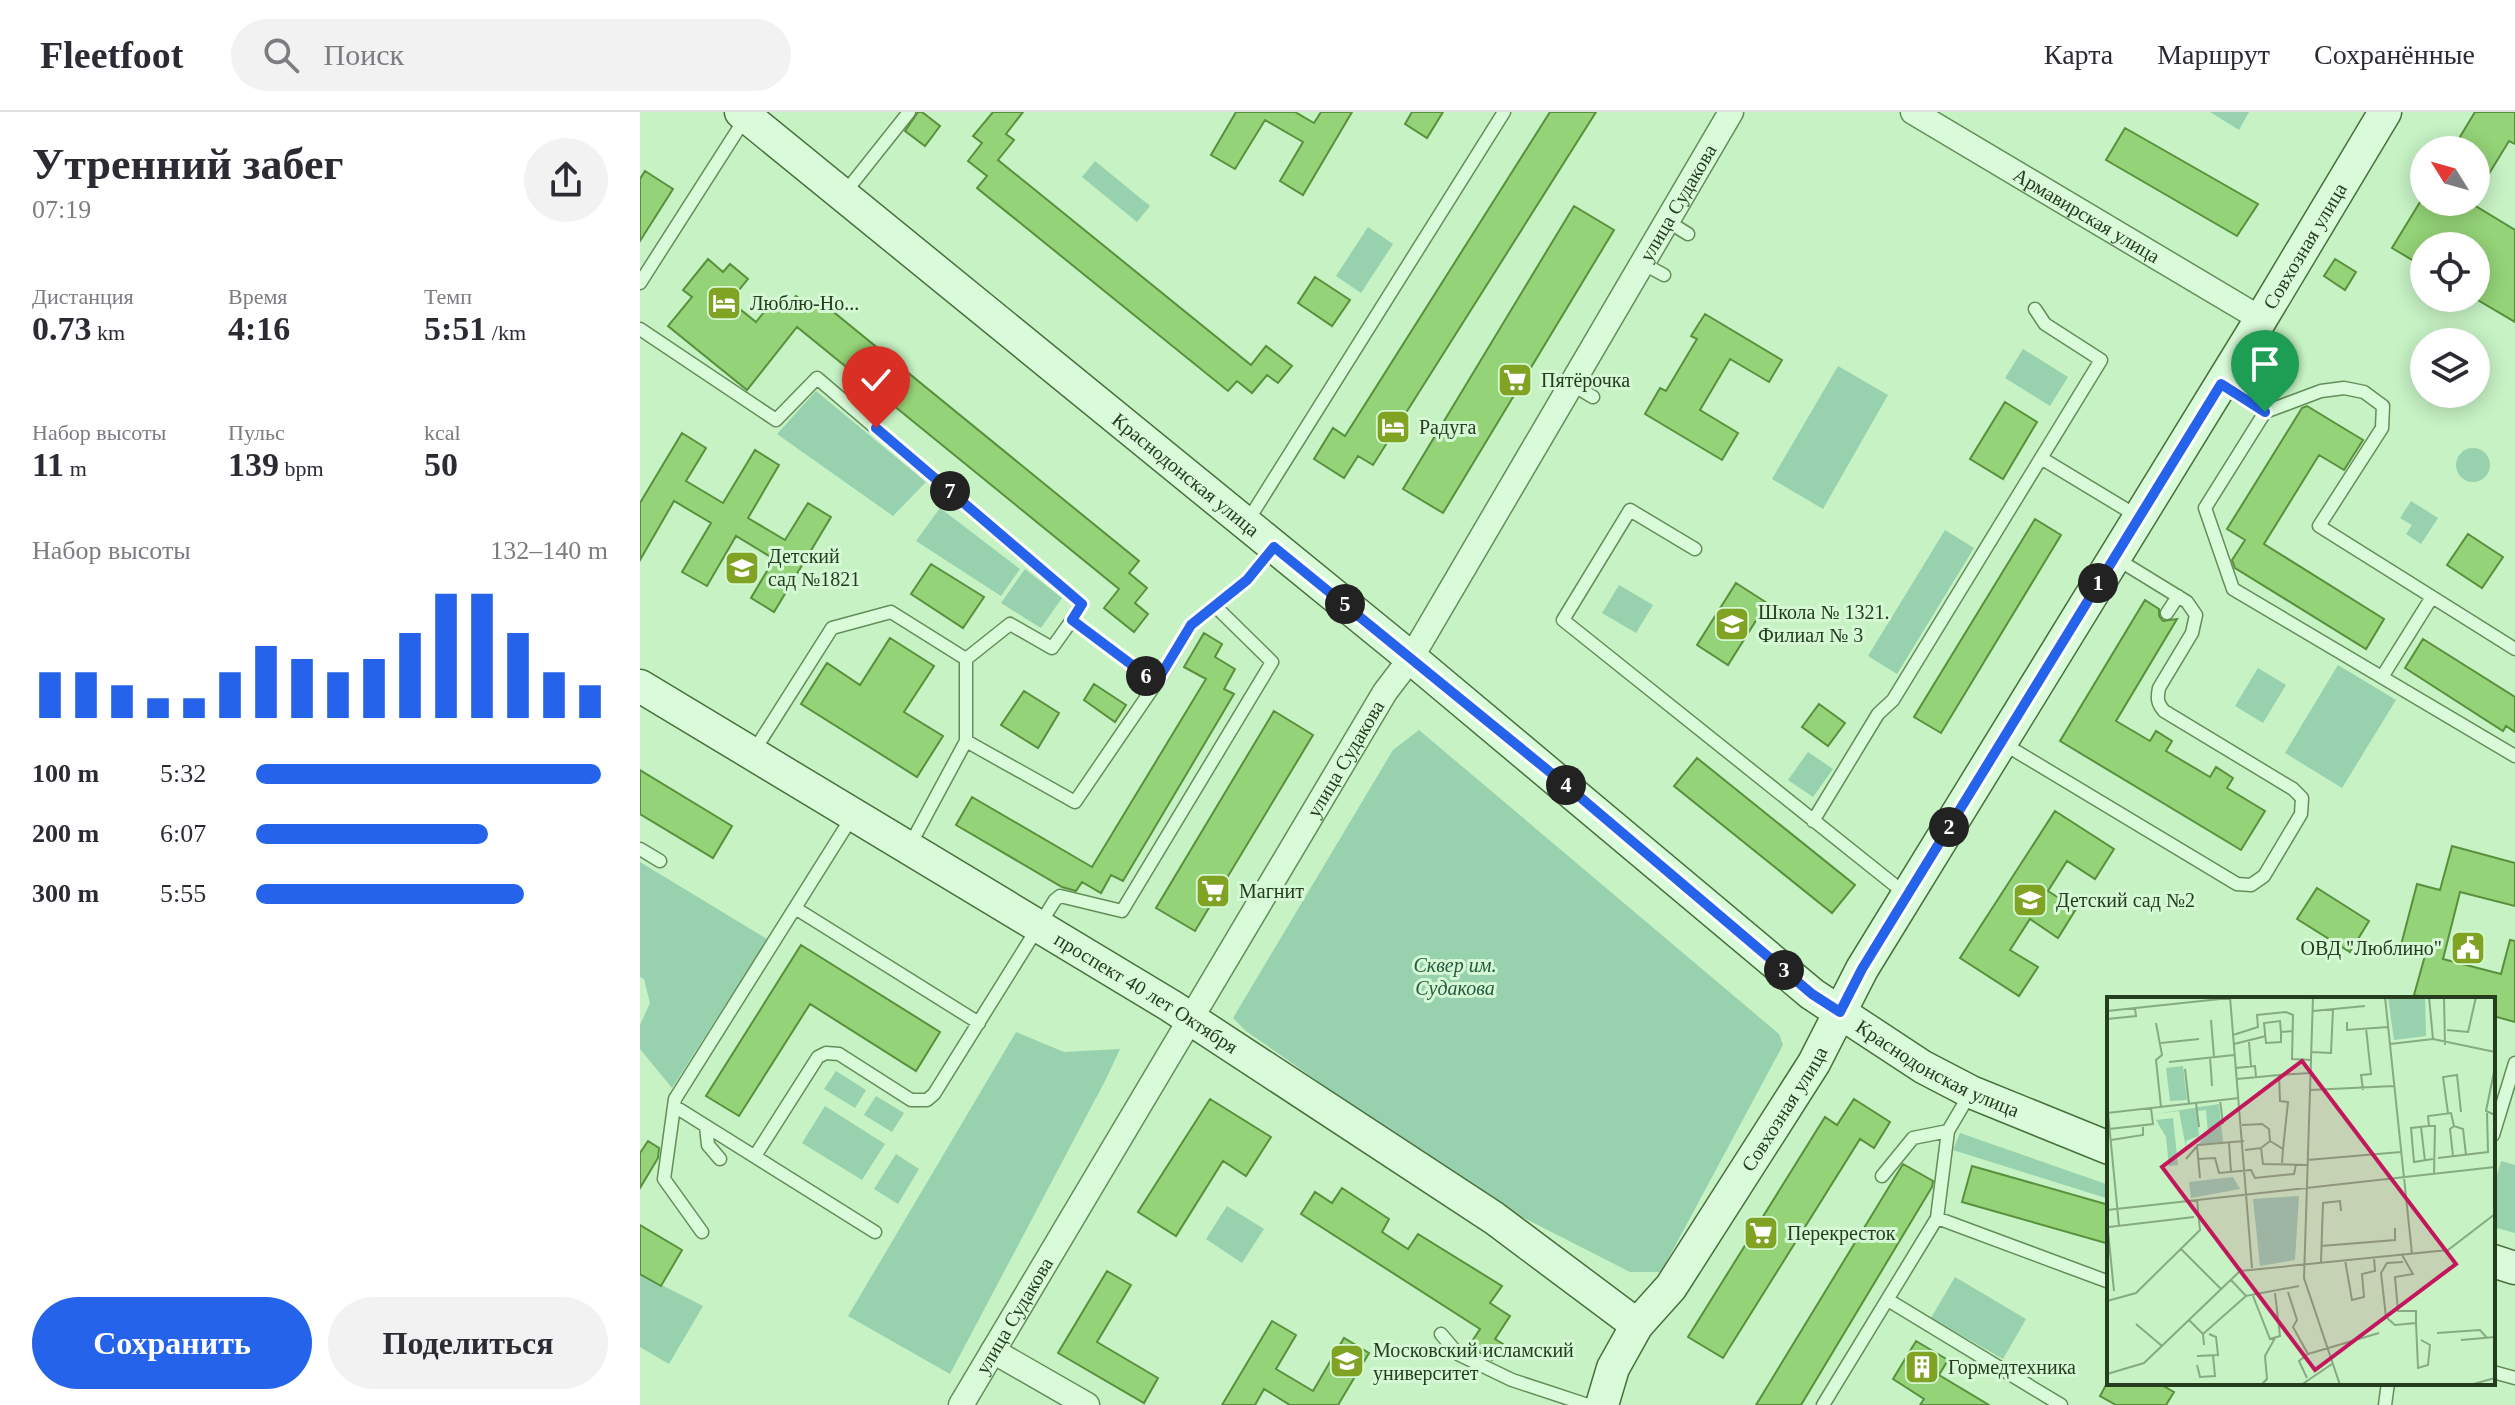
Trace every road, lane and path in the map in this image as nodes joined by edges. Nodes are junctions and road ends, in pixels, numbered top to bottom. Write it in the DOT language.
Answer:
graph roads {
  1 [pos="909,112"];
  2 [pos="1504,112"];
  3 [pos="1731,112"];
  4 [pos="1913,112"];
  5 [pos="2385,112"];
  6 [pos="744,114"];
  7 [pos="843,195"];
  8 [pos="1667,221"];
  9 [pos="1688,234"];
  10 [pos="1642,263"];
  11 [pos="1664,275"];
  12 [pos="640,283"];
  13 [pos="2035,309"];
  14 [pos="2261,319"];
  15 [pos="640,329"];
  16 [pos="1571,384"];
  17 [pos="2221,384"];
  18 [pos="1593,397"];
  19 [pos="2265,412"];
  20 [pos="2041,458"];
  21 [pos="2139,518"];
  22 [pos="1246,524"];
  23 [pos="1274,547"];
  24 [pos="1695,549"];
  25 [pos="2114,558"];
  26 [pos="2178,596"];
  27 [pos="2432,597"];
  28 [pos="1215,606"];
  29 [pos="2167,613"];
  30 [pos="1072,620"];
  31 [pos="2515,649"];
  32 [pos="1411,658"];
  33 [pos="966,659"];
  34 [pos="2382,677"];
  35 [pos="1156,683"];
  36 [pos="640,686"];
  37 [pos="966,741"];
  38 [pos="2001,742"];
  39 [pos="752,753"];
  40 [pos="2515,756"];
  41 [pos="854,814"];
  42 [pos="1813,821"];
  43 [pos="909,847"];
  44 [pos="640,849"];
  45 [pos="660,861"];
  46 [pos="1907,895"];
  47 [pos="795,908"];
  48 [pos="1039,926"];
  49 [pos="1840,1012"];
  50 [pos="1191,1020"];
  51 [pos="979,1023"];
  52 [pos="2515,1063"];
  53 [pos="1971,1092"];
  54 [pos="674,1106"];
  55 [pos="706,1126"];
  56 [pos="2495,1128"];
  57 [pos="1948,1131"];
  58 [pos="2107,1147"];
  59 [pos="755,1156"];
  60 [pos="720,1159"];
  61 [pos="1882,1176"];
  62 [pos="1937,1218"];
  63 [pos="702,1232"];
  64 [pos="875,1232"];
  65 [pos="2495,1262"];
  66 [pos="2515,1268"];
  67 [pos="2107,1281"];
  68 [pos="1888,1300"];
  69 [pos="1637,1325"];
  70 [pos="1441,1334"];
  71 [pos="993,1351"];
  72 [pos="2495,1373"];
  73 [pos="2515,1378"];
  74 [pos="2388,1385"];
  75 [pos="961,1405"];
  76 [pos="1087,1405"];
  77 [pos="1588,1405"];
  78 [pos="1602,1405"];
  79 [pos="1823,1405"];
  80 [pos="2061,1405"];
  81 [pos="2385,1405"];
  1 -- 7 [label="lane"];
  2 -- 22 [label="lane"];
  3 -- 8 [label="street, улица Судакова"];
  4 -- 14 [label="street, Армавирская улица"];
  5 -- 14 [label="street, Совхозная улица"];
  6 -- 7 [label="street, Краснодонская улица"];
  6 -- 12 [label="lane"];
  7 -- 22 [label="street, Краснодонская улица"];
  8 -- 9 [label="lane"];
  8 -- 10 [label="street, улица Судакова"];
  10 -- 11 [label="lane"];
  10 -- 16 [label="street, улица Судакова"];
  13 -- 20 [label="lane"];
  14 -- 17 [label="street, Совхозная улица"];
  15 -- 30 [label="lane"];
  16 -- 18 [label="lane"];
  16 -- 32 [label="street, улица Судакова"];
  17 -- 19 [label="lane"];
  17 -- 21 [label="street, Совхозная улица"];
  19 -- 27 [label="lane"];
  19 -- 34 [label="lane"];
  20 -- 21 [label="lane"];
  20 -- 42 [label="lane"];
  21 -- 25 [label="street, Совхозная улица"];
  22 -- 23 [label="street, Краснодонская улица"];
  23 -- 28 [label="lane"];
  23 -- 32 [label="street, Краснодонская улица"];
  24 -- 42 [label="lane"];
  25 -- 26 [label="lane"];
  25 -- 38 [label="street, Совхозная улица"];
  26 -- 29 [label="lane"];
  26 -- 38 [label="lane"];
  27 -- 31 [label="lane"];
  27 -- 34 [label="lane"];
  28 -- 35 [label="lane"];
  28 -- 48 [label="lane"];
  30 -- 33 [label="lane"];
  30 -- 35 [label="lane"];
  32 -- 49 [label="street, Краснодонская улица"];
  32 -- 50 [label="street, улица Судакова"];
  33 -- 37 [label="lane"];
  33 -- 39 [label="lane"];
  34 -- 40 [label="lane"];
  35 -- 37 [label="lane"];
  36 -- 39 [label="street, проспект 40 лет Октября"];
  37 -- 43 [label="lane"];
  38 -- 46 [label="street, Совхозная улица"];
  39 -- 41 [label="street, проспект 40 лет Октября"];
  41 -- 43 [label="street, проспект 40 лет Октября"];
  41 -- 47 [label="lane"];
  42 -- 46 [label="lane"];
  43 -- 48 [label="street, проспект 40 лет Октября"];
  44 -- 45 [label="lane"];
  46 -- 49 [label="street, Совхозная улица"];
  47 -- 51 [label="lane"];
  47 -- 54 [label="lane"];
  48 -- 50 [label="street, проспект 40 лет Октября"];
  48 -- 51 [label="lane"];
  49 -- 53 [label="street, Краснодонская улица"];
  49 -- 69 [label="street, Совхозная улица"];
  50 -- 69 [label="street, проспект 40 лет Октября"];
  50 -- 71 [label="street, улица Судакова"];
  51 -- 59 [label="lane"];
  52 -- 56 [label="lane"];
  53 -- 57 [label="lane"];
  53 -- 58 [label="street, Краснодонская улица"];
  54 -- 55 [label="lane"];
  54 -- 63 [label="lane"];
  55 -- 59 [label="lane"];
  55 -- 60 [label="lane"];
  57 -- 61 [label="lane"];
  57 -- 62 [label="lane"];
  59 -- 64 [label="lane"];
  62 -- 67 [label="lane"];
  62 -- 68 [label="lane"];
  65 -- 66 [label="street"];
  68 -- 79 [label="lane"];
  68 -- 80 [label="lane"];
  69 -- 78 [label="street, Совхозная улица"];
  70 -- 77 [label="lane"];
  71 -- 75 [label="street, улица Судакова"];
  71 -- 76 [label="street"];
  72 -- 73 [label="lane"];
  74 -- 81 [label="lane"];
}
